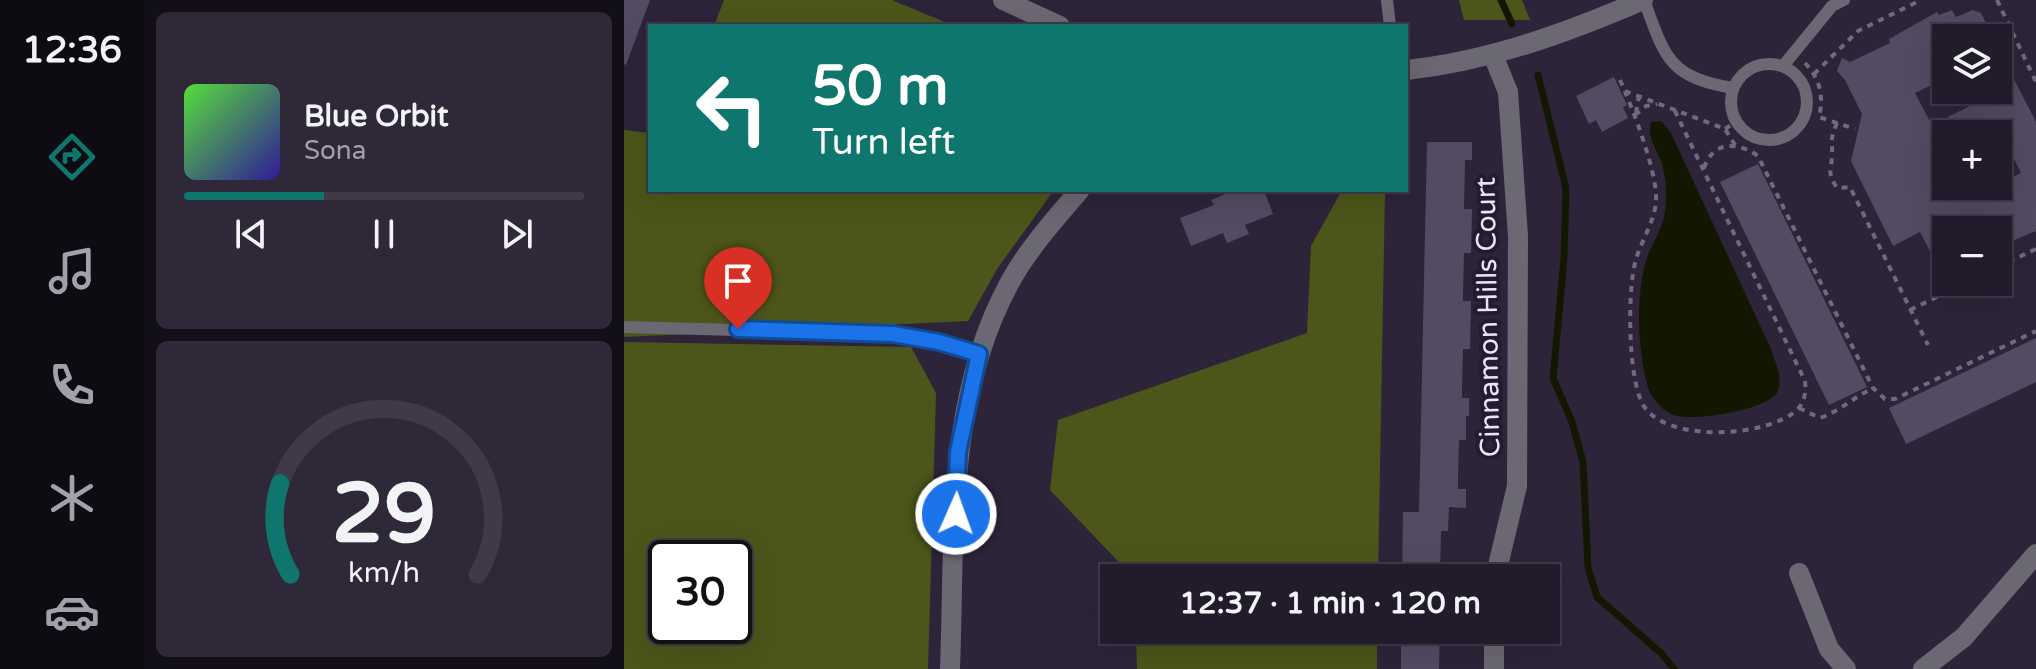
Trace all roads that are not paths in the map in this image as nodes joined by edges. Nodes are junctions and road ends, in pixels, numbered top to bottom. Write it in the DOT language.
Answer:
graph roads {
  1 [pos="1003,0"];
  2 [pos="1387,0"];
  3 [pos="1644,0"];
  4 [pos="1844,0"];
  5 [pos="1603,8"];
  6 [pos="1056,24"];
  7 [pos="1390,24"];
  8 [pos="1493,55"];
  9 [pos="1783,66"];
  10 [pos="1408,70"];
  11 [pos="1733,88"];
  12 [pos="1078,192"];
  13 [pos="624,327"];
  14 [pos="979,354"];
  15 [pos="2036,554"];
  16 [pos="1498,564"];
  17 [pos="1799,573"];
  18 [pos="1494,644"];
  19 [pos="950,669"];
  20 [pos="1494,669"];
  21 [pos="1846,669"];
  22 [pos="1923,669"];
  1 -- 6 [label="street"];
  2 -- 7 [label="lane"];
  3 -- 5 [label="street"];
  3 -- 11 [label="lane"];
  4 -- 9 [label="lane"];
  5 -- 8 [label="street"];
  8 -- 10 [label="street"];
  8 -- 16 [label="street, Cinnamon Hills Court"];
  9 -- 11 [label="lane"];
  9 -- 11 [label="lane"];
  12 -- 14 [label="street"];
  13 -- 14 [label="lane"];
  14 -- 19 [label="street"];
  15 -- 22 [label="street"];
  17 -- 21 [label="street"];
  18 -- 20 [label="street"];
}
